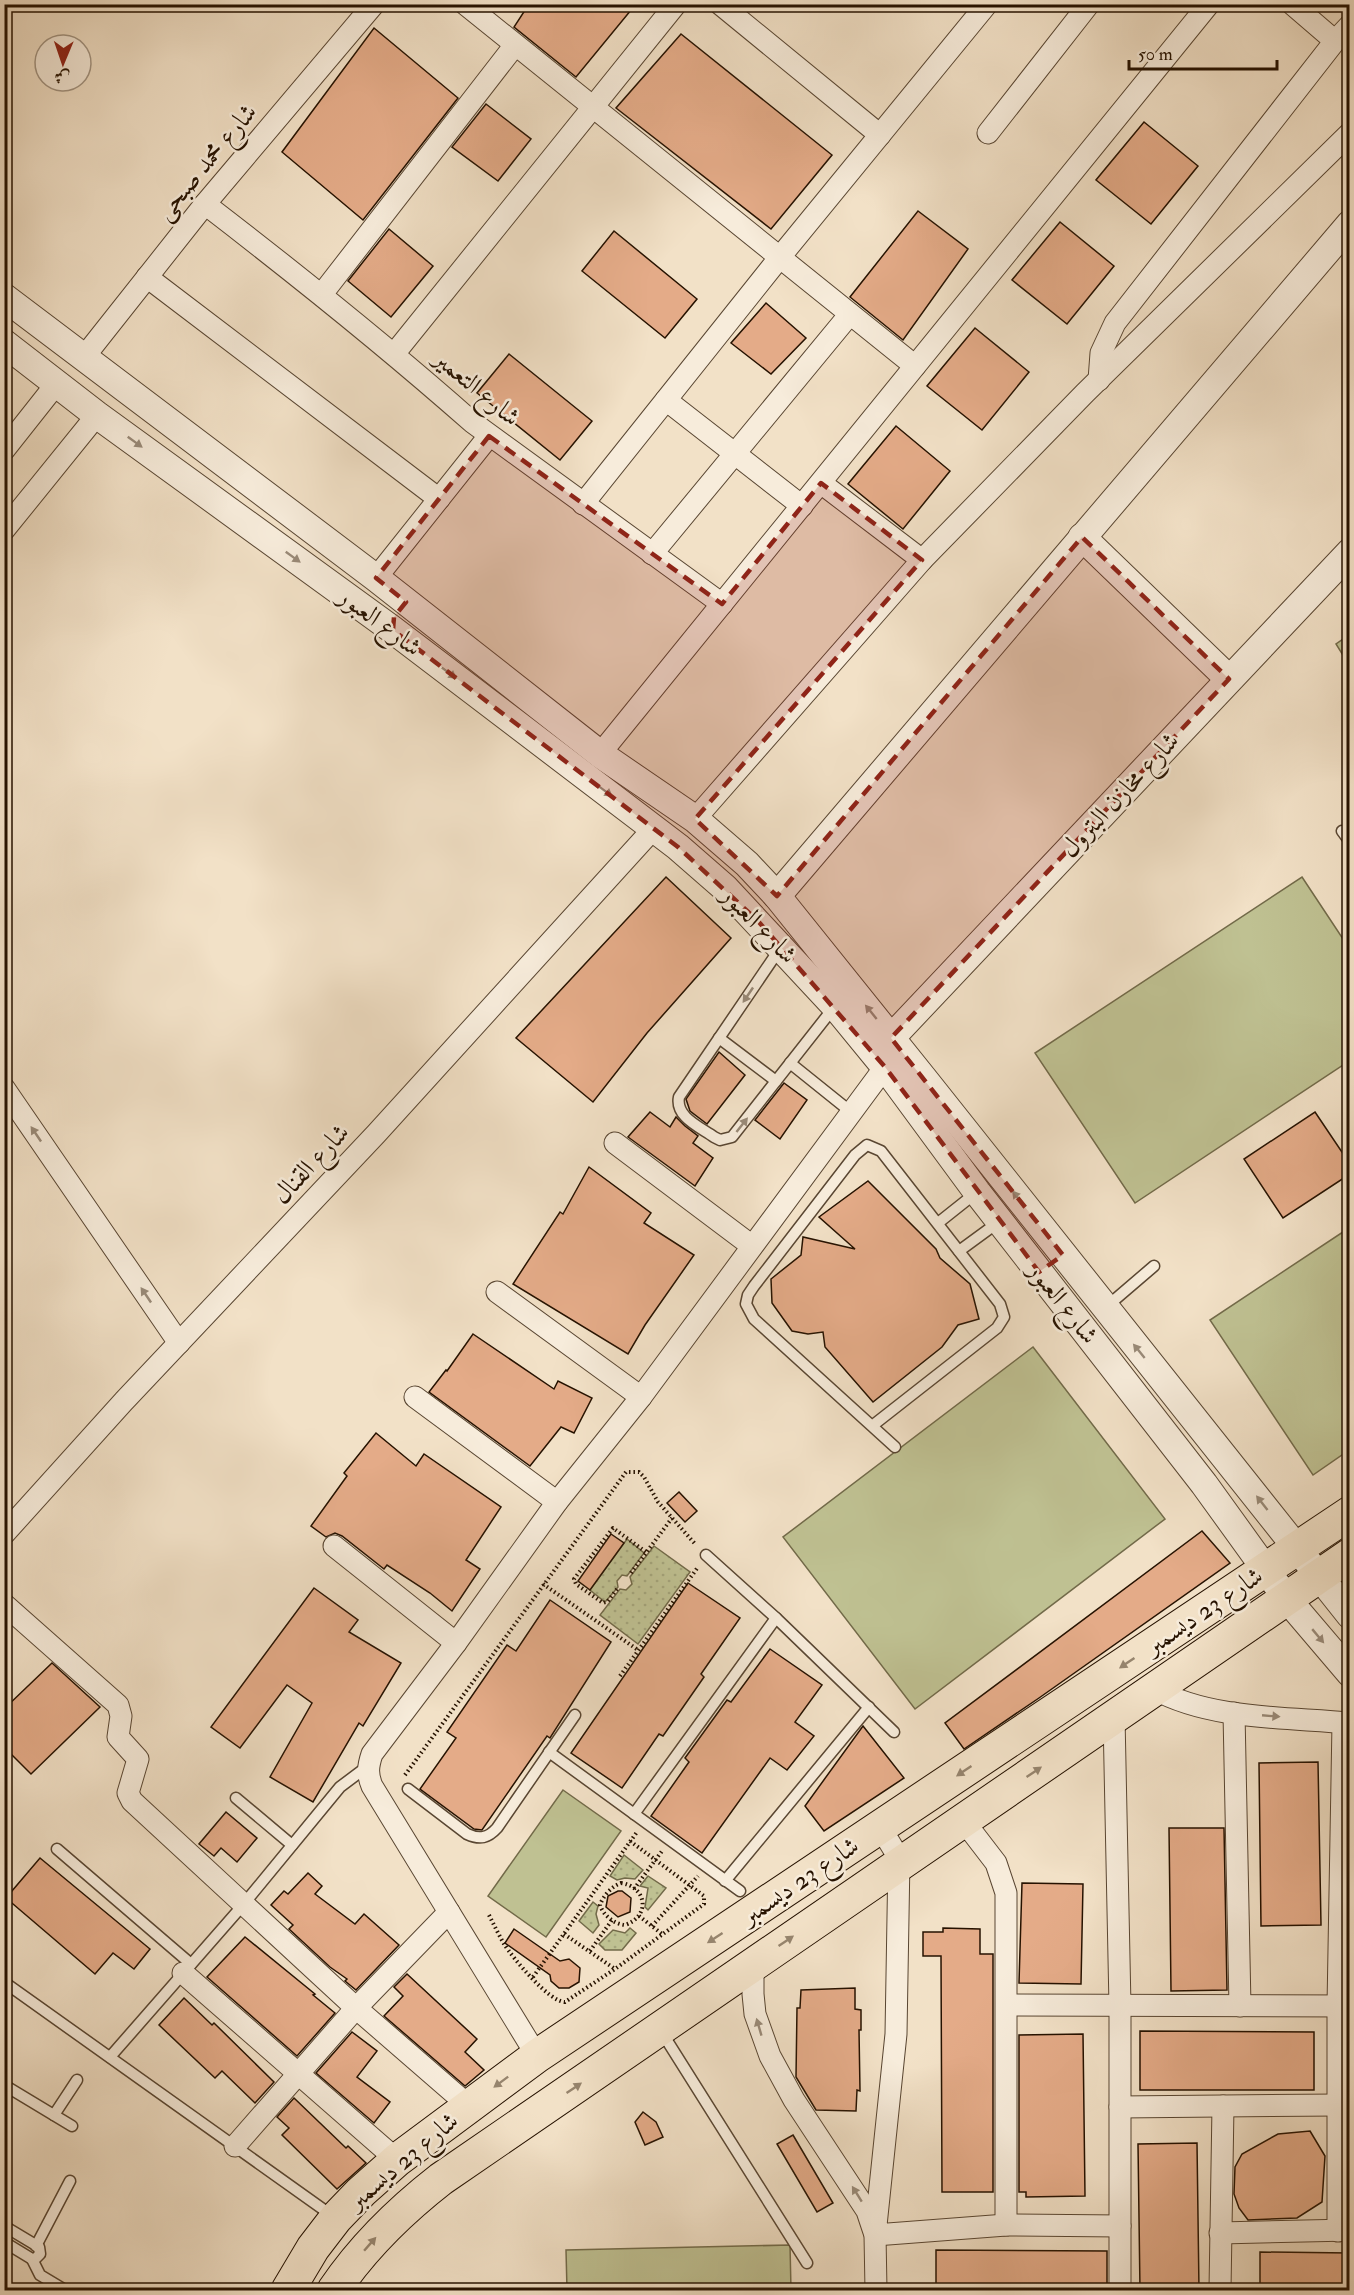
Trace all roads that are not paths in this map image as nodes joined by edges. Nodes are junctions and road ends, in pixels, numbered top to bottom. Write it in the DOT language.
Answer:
graph roads {
  1 [pos="374,4"];
  2 [pos="465,4"];
  3 [pos="676,4"];
  4 [pos="720,4"];
  5 [pos="987,4"];
  6 [pos="1089,4"];
  7 [pos="1209,4"];
  8 [pos="1292,4"];
  9 [pos="1350,25"];
  10 [pos="1335,41"];
  11 [pos="515,45"];
  12 [pos="593,107"];
  13 [pos="1350,132"];
  14 [pos="988,133"];
  15 [pos="880,135"];
  16 [pos="205,204"];
  17 [pos="1350,224"];
  18 [pos="780,257"];
  19 [pos="147,277"];
  20 [pos="322,294"];
  21 [pos="4,297"];
  22 [pos="850,314"];
  23 [pos="4,344"];
  24 [pos="394,354"];
  25 [pos="84,357"];
  26 [pos="915,366"];
  27 [pos="1099,380"];
  28 [pos="57,383"];
  29 [pos="666,400"];
  30 [pos="98,415"];
  31 [pos="489,436"];
  32 [pos="4,450"];
  33 [pos="735,454"];
  34 [pos="821,483"];
  35 [pos="439,499"];
  36 [pos="583,504"];
  37 [pos="802,506"];
  38 [pos="4,530"];
  39 [pos="1082,537"];
  40 [pos="1350,552"];
  41 [pos="652,554"];
  42 [pos="347,558"];
  43 [pos="922,560"];
  44 [pos="376,578"];
  45 [pos="328,583"];
  46 [pos="722,604"];
  47 [pos="411,606"];
  48 [pos="393,630"];
  49 [pos="1229,679"];
  50 [pos="600,754"];
  51 [pos="695,819"];
  52 [pos="654,828"];
  53 [pos="1342,831"];
  54 [pos="1350,842"];
  55 [pos="777,896"];
  56 [pos="781,947"];
  57 [pos="835,1006"];
  58 [pos="719,1038"];
  59 [pos="891,1038"];
  60 [pos="790,1063"];
  61 [pos="885,1067"];
  62 [pos="776,1081"];
  63 [pos="4,1088"];
  64 [pos="851,1112"];
  65 [pos="615,1143"];
  66 [pos="977,1192"];
  67 [pos="1000,1221"];
  68 [pos="938,1223"];
  69 [pos="752,1246"];
  70 [pos="959,1251"];
  71 [pos="1062,1255"];
  72 [pos="1154,1266"];
  73 [pos="1039,1272"];
  74 [pos="497,1293"];
  75 [pos="1105,1308"];
  76 [pos="179,1343"];
  77 [pos="415,1397"];
  78 [pos="641,1397"];
  79 [pos="872,1426"];
  80 [pos="895,1447"];
  81 [pos="557,1502"];
  82 [pos="1350,1513"];
  83 [pos="4,1534"];
  84 [pos="334,1546"];
  85 [pos="1298,1549"];
  86 [pos="706,1555"];
  87 [pos="1350,1555"];
  88 [pos="1266,1570"];
  89 [pos="1320,1575"];
  90 [pos="1287,1599"];
  91 [pos="4,1604"];
  92 [pos="1350,1615"];
  93 [pos="776,1618"];
  94 [pos="456,1643"];
  95 [pos="1350,1673"];
  96 [pos="1154,1689"];
  97 [pos="869,1707"];
  98 [pos="1234,1713"];
  99 [pos="574,1715"];
  100 [pos="1113,1717"];
  101 [pos="1346,1723"];
  102 [pos="894,1732"];
  103 [pos="549,1752"];
  104 [pos="368,1766"];
  105 [pos="408,1789"];
  106 [pos="236,1798"];
  107 [pos="634,1814"];
  108 [pos="963,1820"];
  109 [pos="880,1827"];
  110 [pos="292,1845"];
  111 [pos="57,1849"];
  112 [pos="898,1865"];
  113 [pos="725,1881"];
  114 [pos="748,1898"];
  115 [pos="243,1905"];
  116 [pos="449,1912"];
  117 [pos="753,1964"];
  118 [pos="187,1968"];
  119 [pos="4,1982"];
  120 [pos="1007,2005"];
  121 [pos="1120,2006"];
  122 [pos="1240,2006"];
  123 [pos="1344,2006"];
  124 [pos="356,2008"];
  125 [pos="660,2029"];
  126 [pos="537,2056"];
  127 [pos="110,2057"];
  128 [pos="297,2074"];
  129 [pos="76,2080"];
  130 [pos="4,2085"];
  131 [pos="1338,2105"];
  132 [pos="469,2106"];
  133 [pos="1222,2106"];
  134 [pos="1120,2107"];
  135 [pos="54,2115"];
  136 [pos="72,2126"];
  137 [pos="235,2146"];
  138 [pos="397,2160"];
  139 [pos="70,2181"];
  140 [pos="336,2218"];
  141 [pos="1006,2225"];
  142 [pos="4,2226"];
  143 [pos="1120,2226"];
  144 [pos="1344,2230"];
  145 [pos="1220,2233"];
  146 [pos="875,2235"];
  147 [pos="4,2242"];
  148 [pos="36,2246"];
  149 [pos="33,2259"];
  150 [pos="807,2263"];
  151 [pos="65,2290"];
  152 [pos="288,2290"];
  153 [pos="334,2290"];
  154 [pos="876,2290"];
  155 [pos="1120,2290"];
  156 [pos="1221,2290"];
  1 -- 16 [label="street, شارع محمد صبحى"];
  2 -- 11 [label="street"];
  3 -- 12 [label="street"];
  4 -- 15 [label="street"];
  5 -- 15 [label="street"];
  6 -- 14 [label="street"];
  7 -- 26 [label="street"];
  8 -- 10 [label="street"];
  9 -- 10 [label="street"];
  10 -- 27 [label="street"];
  11 -- 12 [label="street"];
  11 -- 20 [label="street"];
  12 -- 18 [label="street"];
  12 -- 24 [label="street"];
  13 -- 27 [label="street"];
  15 -- 18 [label="street"];
  16 -- 19 [label="street, شارع محمد صبحى"];
  16 -- 20 [label="street, شارع التعمير"];
  17 -- 39 [label="street"];
  18 -- 22 [label="street"];
  18 -- 29 [label="street"];
  19 -- 25 [label="street, شارع محمد صبحى"];
  19 -- 35 [label="street"];
  20 -- 24 [label="street, شارع التعمير"];
  21 -- 25 [label="street, شارع العبور"];
  22 -- 26 [label="street"];
  22 -- 33 [label="street"];
  23 -- 28 [label="street, شارع العبور"];
  24 -- 31 [label="street, شارع التعمير"];
  25 -- 42 [label="street, شارع العبور"];
  26 -- 34 [label="street"];
  27 -- 43 [label="street"];
  28 -- 30 [label="street, شارع العبور"];
  28 -- 32 [label="street"];
  29 -- 33 [label="street"];
  29 -- 36 [label="street"];
  30 -- 38 [label="street"];
  30 -- 45 [label="street, شارع العبور, one-way"];
  31 -- 35 [label="street"];
  31 -- 36 [label="street, شارع التعمير"];
  33 -- 37 [label="street"];
  33 -- 41 [label="street"];
  34 -- 37 [label="street"];
  34 -- 43 [label="street"];
  35 -- 44 [label="street"];
  36 -- 41 [label="street, شارع التعمير"];
  37 -- 46 [label="street"];
  39 -- 49 [label="street"];
  39 -- 55 [label="street"];
  40 -- 49 [label="street, شارع مخازن البترول"];
  41 -- 46 [label="street, شارع التعمير"];
  42 -- 44 [label="street, شارع العبور"];
  42 -- 45 [label="street"];
  43 -- 51 [label="street"];
  44 -- 47 [label="street, شارع العبور"];
  45 -- 48 [label="street, شارع العبور"];
  46 -- 50 [label="street"];
  47 -- 48 [label="street"];
  47 -- 50 [label="street, شارع العبور"];
  48 -- 52 [label="street, شارع العبور, one-way"];
  49 -- 59 [label="street, شارع مخازن البترول"];
  50 -- 51 [label="street, شارع العبور"];
  51 -- 55 [label="street, شارع العبور"];
  52 -- 56 [label="street, شارع العبور"];
  52 -- 76 [label="street, شارع القنال"];
  53 -- 54 [label="lane"];
  59 -- 55 [label="street, شارع العبور, one-way"];
  56 -- 57 [label="street, شارع العبور"];
  56 -- 58 [label="lane, one-way"];
  57 -- 60 [label="lane"];
  57 -- 61 [label="street, شارع العبور"];
  58 -- 62 [label="lane"];
  58 -- 62 [label="lane, one-way"];
  71 -- 59 [label="street, شارع العبور, one-way"];
  60 -- 62 [label="lane"];
  60 -- 64 [label="lane"];
  61 -- 64 [label="street"];
  61 -- 66 [label="street, شارع العبور"];
  76 -- 63 [label="street, one-way"];
  64 -- 69 [label="street"];
  65 -- 69 [label="street"];
  66 -- 67 [label="street, شارع العبور"];
  66 -- 68 [label="lane"];
  67 -- 70 [label="lane"];
  67 -- 73 [label="street, شارع العبور"];
  68 -- 70 [label="lane"];
  68 -- 79 [label="lane"];
  69 -- 78 [label="street"];
  70 -- 79 [label="lane"];
  71 -- 73 [label="street"];
  71 -- 75 [label="street, شارع العبور"];
  72 -- 75 [label="lane"];
  73 -- 88 [label="street, شارع العبور"];
  74 -- 78 [label="street"];
  85 -- 75 [label="street, شارع العبور, one-way"];
  76 -- 83 [label="street, شارع القنال"];
  77 -- 81 [label="street"];
  78 -- 81 [label="street"];
  79 -- 80 [label="lane"];
  81 -- 94 [label="street"];
  82 -- 85 [label="main road, شارع 23 ديسمبر"];
  84 -- 94 [label="street"];
  85 -- 88 [label="main road, شارع 23 ديسمبر"];
  85 -- 89 [label="street, شارع العبور"];
  86 -- 93 [label="lane"];
  87 -- 89 [label="main road, شارع 23 ديسمبر"];
  88 -- 90 [label="street, شارع العبور"];
  88 -- 109 [label="main road, شارع 23 ديسمبر, one-way"];
  89 -- 90 [label="main road, شارع 23 ديسمبر"];
  89 -- 92 [label="street, شارع العبور"];
  90 -- 95 [label="street, شارع العبور, one-way"];
  90 -- 96 [label="main road, شارع 23 ديسمبر"];
  91 -- 115 [label="street"];
  93 -- 97 [label="lane"];
  93 -- 107 [label="lane"];
  94 -- 104 [label="street"];
  96 -- 98 [label="street"];
  96 -- 100 [label="main road, شارع 23 ديسمبر"];
  97 -- 102 [label="lane"];
  97 -- 113 [label="lane"];
  98 -- 101 [label="street, one-way"];
  98 -- 122 [label="street"];
  99 -- 103 [label="lane"];
  108 -- 100 [label="main road, شارع 23 ديسمبر, one-way"];
  100 -- 121 [label="street"];
  101 -- 123 [label="street"];
  103 -- 105 [label="lane"];
  103 -- 107 [label="lane"];
  104 -- 110 [label="lane"];
  104 -- 116 [label="street"];
  106 -- 110 [label="lane"];
  107 -- 113 [label="lane"];
  108 -- 112 [label="main road, شارع 23 ديسمبر"];
  108 -- 120 [label="street"];
  109 -- 112 [label="street"];
  109 -- 114 [label="main road, شارع 23 ديسمبر"];
  110 -- 115 [label="lane"];
  111 -- 118 [label="lane"];
  117 -- 112 [label="main road, شارع 23 ديسمبر, one-way"];
  112 -- 146 [label="street"];
  113 -- 114 [label="lane"];
  114 -- 126 [label="main road, شارع 23 ديسمبر, one-way"];
  115 -- 118 [label="lane"];
  115 -- 124 [label="street"];
  116 -- 124 [label="street"];
  116 -- 126 [label="street"];
  117 -- 125 [label="main road, شارع 23 ديسمبر"];
  146 -- 117 [label="street, one-way"];
  118 -- 127 [label="lane"];
  118 -- 128 [label="street"];
  119 -- 127 [label="lane"];
  120 -- 121 [label="street"];
  120 -- 141 [label="street"];
  121 -- 122 [label="street"];
  121 -- 134 [label="street"];
  122 -- 123 [label="street"];
  123 -- 131 [label="street"];
  124 -- 128 [label="street"];
  124 -- 132 [label="street"];
  125 -- 150 [label="lane"];
  153 -- 125 [label="main road, شارع 23 ديسمبر, one-way"];
  126 -- 132 [label="main road, شارع 23 ديسمبر, one-way"];
  127 -- 137 [label="lane"];
  128 -- 137 [label="street"];
  128 -- 138 [label="street"];
  129 -- 135 [label="lane"];
  130 -- 135 [label="lane"];
  131 -- 133 [label="street"];
  131 -- 144 [label="street"];
  132 -- 138 [label="main road, شارع 23 ديسمبر"];
  133 -- 134 [label="street"];
  133 -- 145 [label="street"];
  134 -- 143 [label="street"];
  135 -- 136 [label="lane"];
  137 -- 140 [label="lane"];
  138 -- 140 [label="main road, شارع 23 ديسمبر"];
  139 -- 148 [label="lane"];
  140 -- 152 [label="main road, شارع 23 ديسمبر"];
  141 -- 143 [label="street"];
  141 -- 146 [label="street"];
  142 -- 148 [label="lane"];
  143 -- 155 [label="street"];
  144 -- 145 [label="street"];
  145 -- 156 [label="street"];
  146 -- 154 [label="street"];
  147 -- 149 [label="lane"];
  148 -- 149 [label="lane"];
  149 -- 151 [label="lane"];
}
